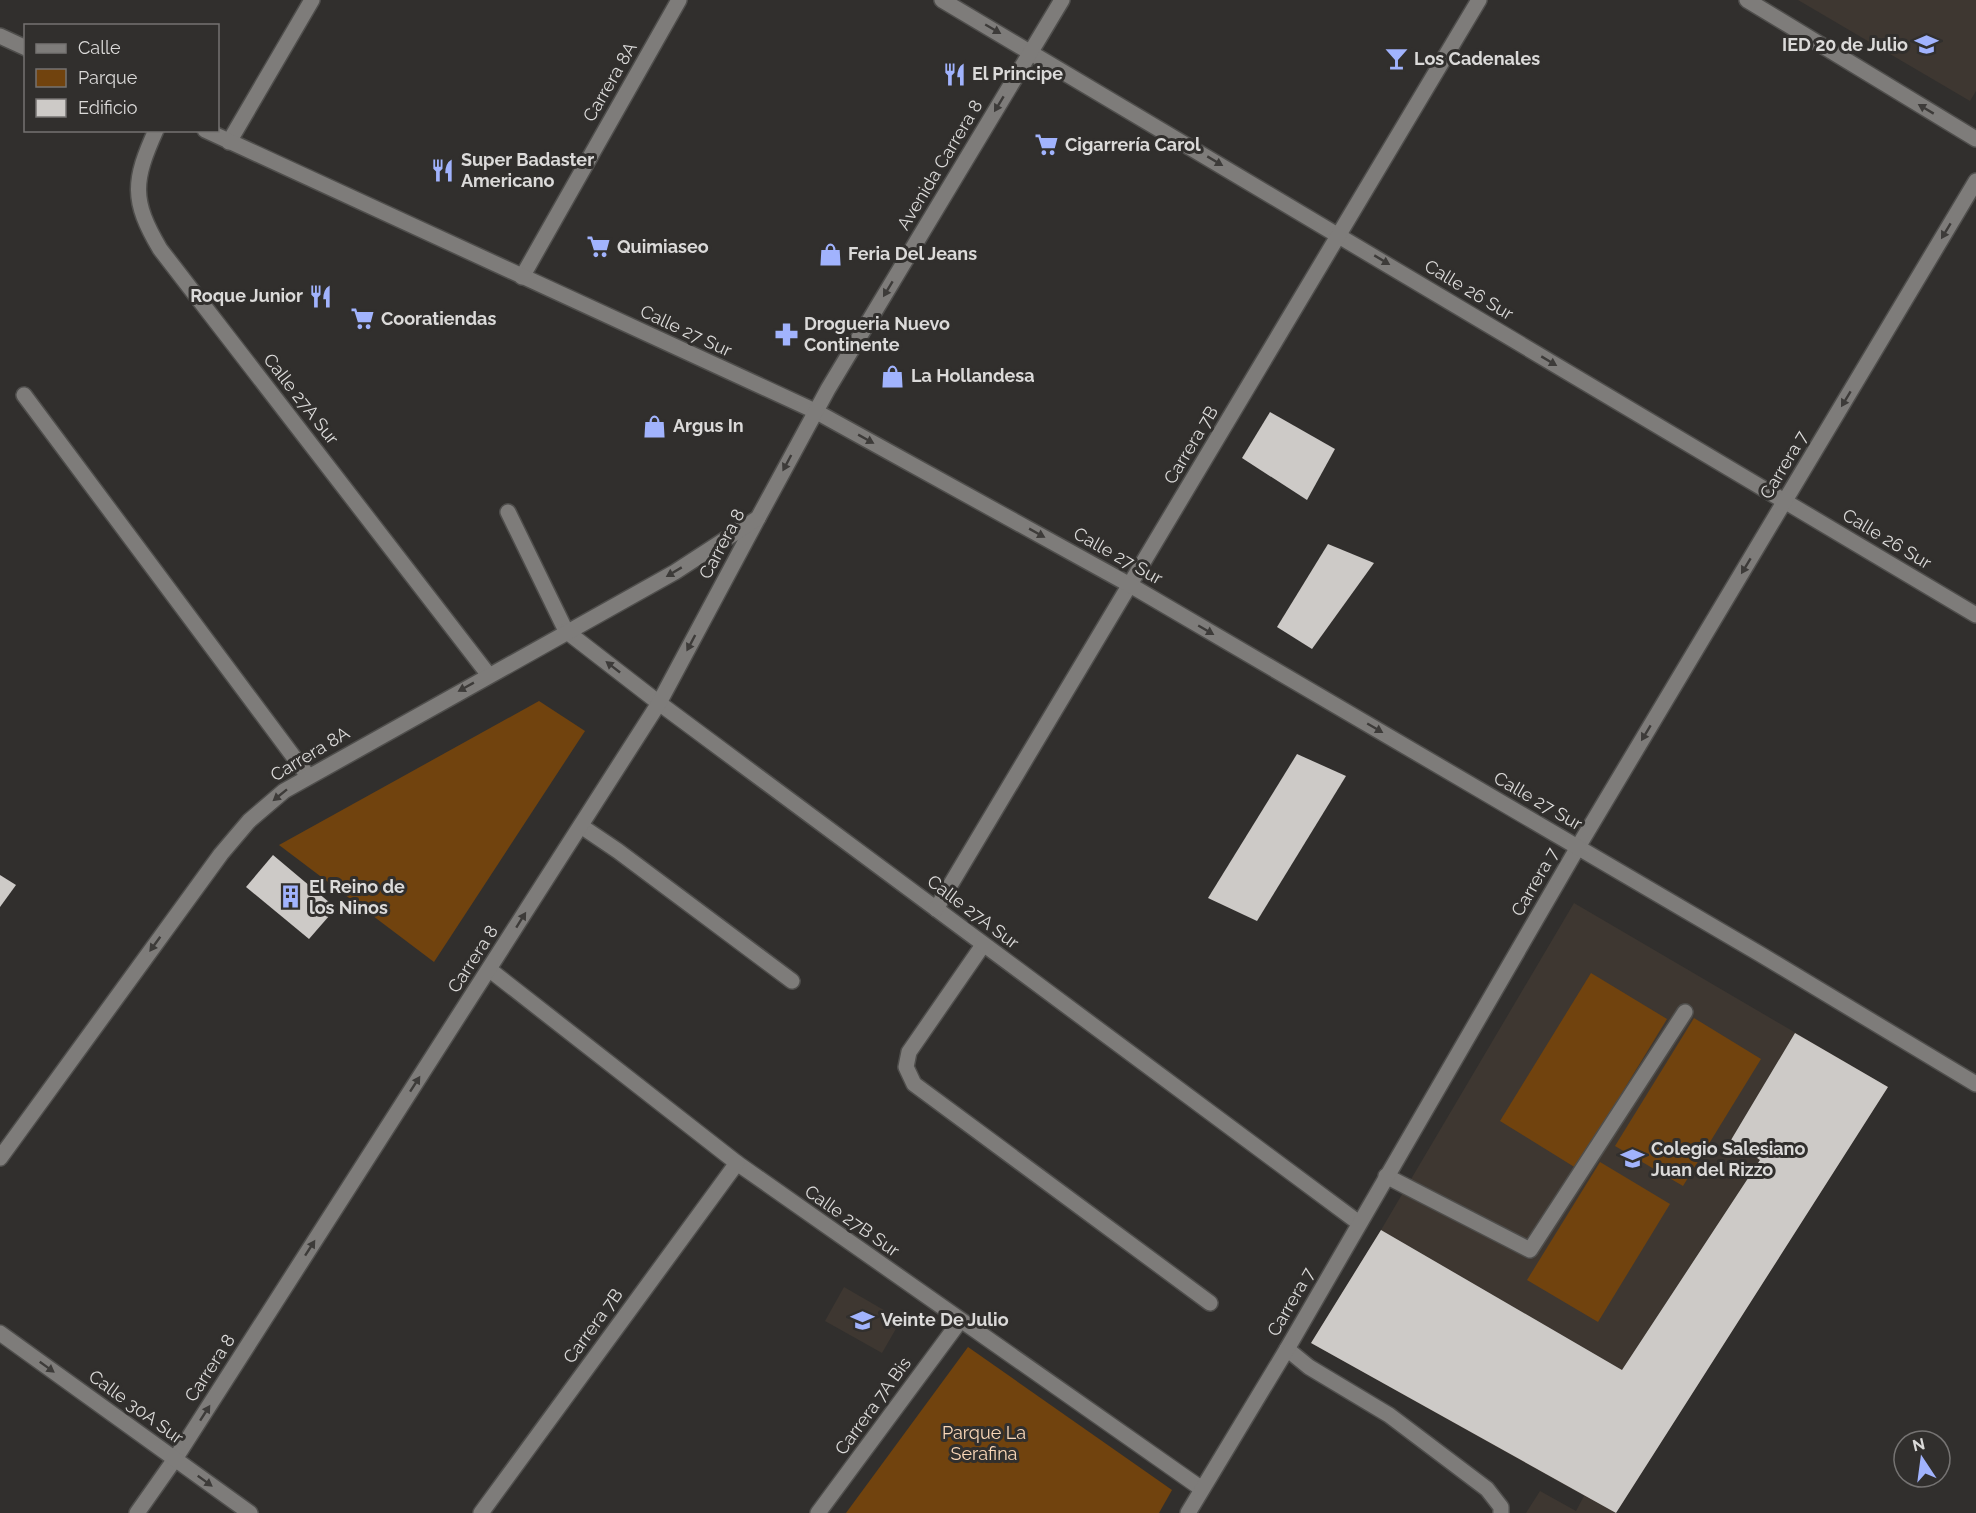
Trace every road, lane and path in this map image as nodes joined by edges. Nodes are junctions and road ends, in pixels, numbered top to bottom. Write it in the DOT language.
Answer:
graph roads {
  1 [pos="312,0"];
  2 [pos="679,0"];
  3 [pos="942,0"];
  4 [pos="1062,0"];
  5 [pos="1479,0"];
  6 [pos="1747,0"];
  7 [pos="0,36"];
  8 [pos="24,47"];
  9 [pos="1031,51"];
  10 [pos="155,132"];
  11 [pos="209,132"];
  12 [pos="1976,139"];
  13 [pos="229,142"];
  14 [pos="1976,181"];
  15 [pos="1339,235"];
  16 [pos="522,277"];
  17 [pos="24,395"];
  18 [pos="815,411"];
  19 [pos="1785,501"];
  20 [pos="508,512"];
  21 [pos="758,518"];
  22 [pos="1130,585"];
  23 [pos="1976,615"];
  24 [pos="566,631"];
  25 [pos="488,674"];
  26 [pos="659,703"];
  27 [pos="308,776"];
  28 [pos="581,826"];
  29 [pos="1578,847"];
  30 [pos="936,909"];
  31 [pos="983,945"];
  32 [pos="490,970"];
  33 [pos="792,981"];
  34 [pos="1685,1012"];
  35 [pos="1976,1084"];
  36 [pos="0,1158"];
  37 [pos="737,1163"];
  38 [pos="1386,1176"];
  39 [pos="1359,1223"];
  40 [pos="1210,1303"];
  41 [pos="960,1322"];
  42 [pos="0,1333"];
  43 [pos="1287,1349"];
  44 [pos="175,1459"];
  45 [pos="1202,1489"];
  46 [pos="137,1513"];
  47 [pos="250,1513"];
  48 [pos="481,1513"];
  49 [pos="818,1513"];
  50 [pos="1188,1513"];
  51 [pos="1501,1513"];
  1 -- 13 [label="street"];
  2 -- 16 [label="street, Carrera 8A"];
  3 -- 9 [label="street, Calle 26 Sur, one-way"];
  4 -- 9 [label="street, Avenida Carrera 8"];
  5 -- 15 [label="street, Carrera 7B"];
  12 -- 6 [label="street, one-way"];
  7 -- 8 [label="street"];
  9 -- 15 [label="street, Calle 26 Sur, one-way"];
  9 -- 18 [label="street, Avenida Carrera 8, one-way"];
  10 -- 25 [label="street, Calle 27A Sur"];
  11 -- 13 [label="street, Calle 27 Sur"];
  13 -- 16 [label="street, Calle 27 Sur"];
  14 -- 19 [label="street, Carrera 7, one-way"];
  15 -- 19 [label="street, Calle 26 Sur, one-way"];
  15 -- 22 [label="street, Carrera 7B"];
  16 -- 18 [label="street, Calle 27 Sur"];
  17 -- 27 [label="street"];
  18 -- 21 [label="street, Carrera 8, one-way"];
  18 -- 22 [label="street, Calle 27 Sur, one-way"];
  19 -- 23 [label="street, Calle 26 Sur"];
  19 -- 29 [label="street, Carrera 7, one-way"];
  20 -- 24 [label="street"];
  21 -- 24 [label="street, Carrera 8A, one-way"];
  21 -- 26 [label="street, Carrera 8, one-way"];
  22 -- 29 [label="street, Calle 27 Sur, one-way"];
  22 -- 30 [label="street, Carrera 7B"];
  24 -- 25 [label="street, Carrera 8A"];
  26 -- 24 [label="street, Calle 27A Sur, one-way"];
  25 -- 27 [label="street, Carrera 8A, one-way"];
  26 -- 28 [label="street, Carrera 8"];
  26 -- 30 [label="street, Calle 27A Sur"];
  27 -- 36 [label="street, Carrera 8A, one-way"];
  32 -- 28 [label="street, Carrera 8, one-way"];
  28 -- 33 [label="street"];
  29 -- 35 [label="street, Calle 27 Sur"];
  29 -- 38 [label="street, Carrera 7"];
  30 -- 31 [label="street, Calle 27A Sur"];
  31 -- 39 [label="street, Calle 27A Sur"];
  31 -- 40 [label="street"];
  32 -- 37 [label="street, Calle 27B Sur"];
  44 -- 32 [label="street, Carrera 8, one-way"];
  34 -- 38 [label="street"];
  37 -- 41 [label="street, Calle 27B Sur"];
  37 -- 48 [label="street, Carrera 7B"];
  38 -- 39 [label="street, Carrera 7"];
  39 -- 43 [label="street, Carrera 7"];
  41 -- 45 [label="street, Calle 27B Sur"];
  41 -- 49 [label="street, Carrera 7A Bis"];
  42 -- 44 [label="street, Calle 30A Sur, one-way"];
  43 -- 45 [label="street, Carrera 7"];
  43 -- 51 [label="street"];
  44 -- 46 [label="street, Carrera 8"];
  44 -- 47 [label="street, Calle 30A Sur, one-way"];
  45 -- 50 [label="street, Carrera 7"];
}
